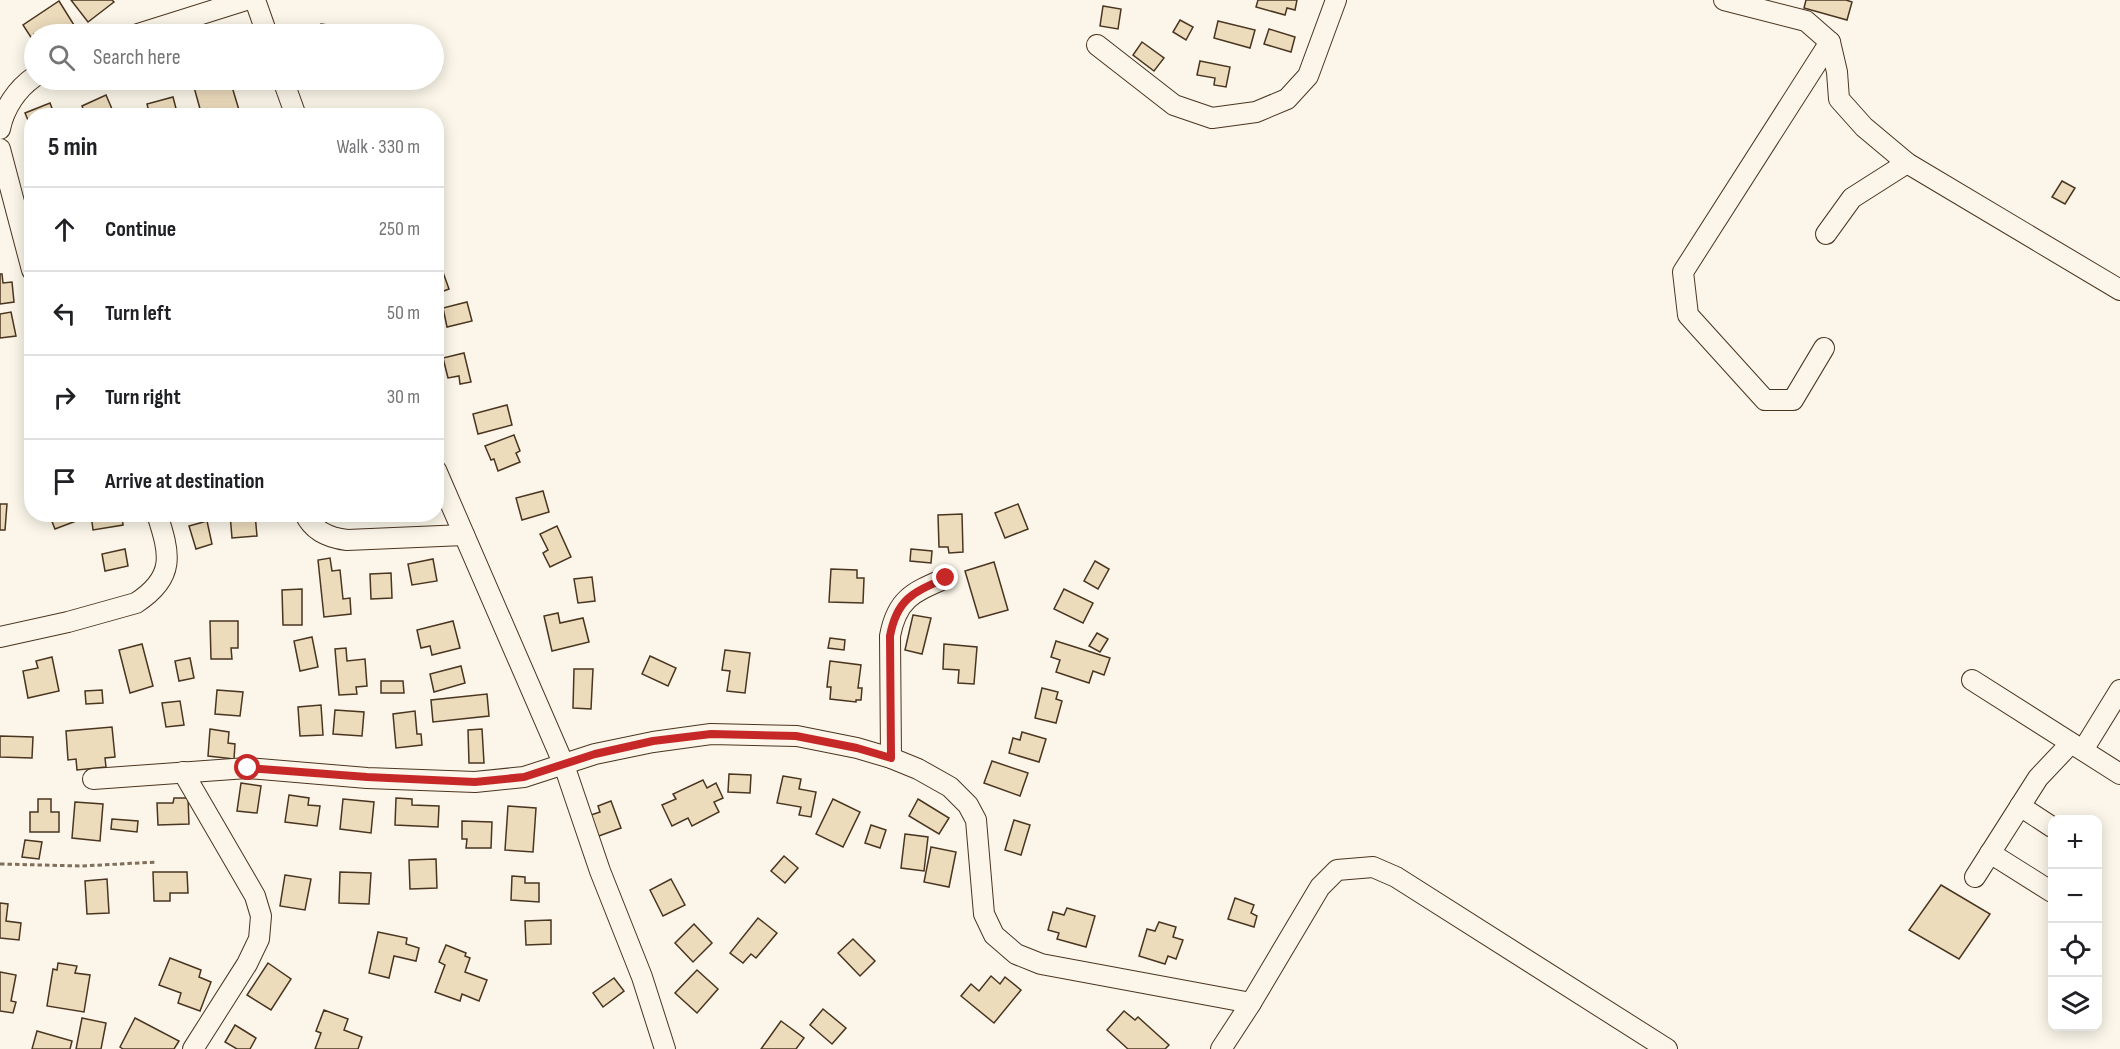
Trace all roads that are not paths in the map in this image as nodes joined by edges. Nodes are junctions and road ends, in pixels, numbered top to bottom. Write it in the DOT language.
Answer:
graph roads {
  1 [pos="246,0"];
  2 [pos="255,0"];
  3 [pos="1336,0"];
  4 [pos="1724,0"];
  5 [pos="170,24"];
  6 [pos="263,24"];
  7 [pos="1830,42"];
  8 [pos="1097,45"];
  9 [pos="24,84"];
  10 [pos="287,90"];
  11 [pos="293,108"];
  12 [pos="0,129"];
  13 [pos="0,149"];
  14 [pos="1907,163"];
  15 [pos="1826,234"];
  16 [pos="24,240"];
  17 [pos="2120,290"];
  18 [pos="1824,348"];
  19 [pos="444,489"];
  20 [pos="160,522"];
  21 [pos="312,522"];
  22 [pos="464,535"];
  23 [pos="946,578"];
  24 [pos="0,637"];
  25 [pos="1972,680"];
  26 [pos="2120,690"];
  27 [pos="2077,747"];
  28 [pos="891,758"];
  29 [pos="564,765"];
  30 [pos="183,772"];
  31 [pos="2120,774"];
  32 [pos="93,779"];
  33 [pos="2020,806"];
  34 [pos="2048,824"];
  35 [pos="1990,853"];
  36 [pos="1975,877"];
  37 [pos="2048,889"];
  38 [pos="1251,1003"];
  39 [pos="193,1049"];
  40 [pos="665,1049"];
  41 [pos="1221,1049"];
  42 [pos="1667,1049"];
  1 -- 5 [label="street"];
  2 -- 6 [label="street"];
  3 -- 8 [label="street"];
  4 -- 7 [label="street"];
  7 -- 14 [label="street"];
  7 -- 18 [label="street"];
  9 -- 12 [label="street"];
  10 -- 11 [label="street"];
  13 -- 16 [label="street"];
  14 -- 15 [label="street"];
  14 -- 17 [label="street"];
  19 -- 22 [label="street"];
  20 -- 24 [label="street"];
  21 -- 22 [label="street"];
  22 -- 29 [label="street"];
  23 -- 28 [label="street"];
  25 -- 27 [label="street"];
  26 -- 27 [label="street"];
  27 -- 31 [label="street"];
  27 -- 33 [label="street"];
  28 -- 29 [label="street"];
  28 -- 38 [label="street"];
  29 -- 30 [label="street"];
  29 -- 40 [label="street"];
  30 -- 32 [label="street"];
  30 -- 39 [label="street"];
  33 -- 34 [label="street"];
  33 -- 35 [label="street"];
  35 -- 36 [label="street"];
  35 -- 37 [label="street"];
  38 -- 41 [label="street"];
  38 -- 42 [label="street"];
}
